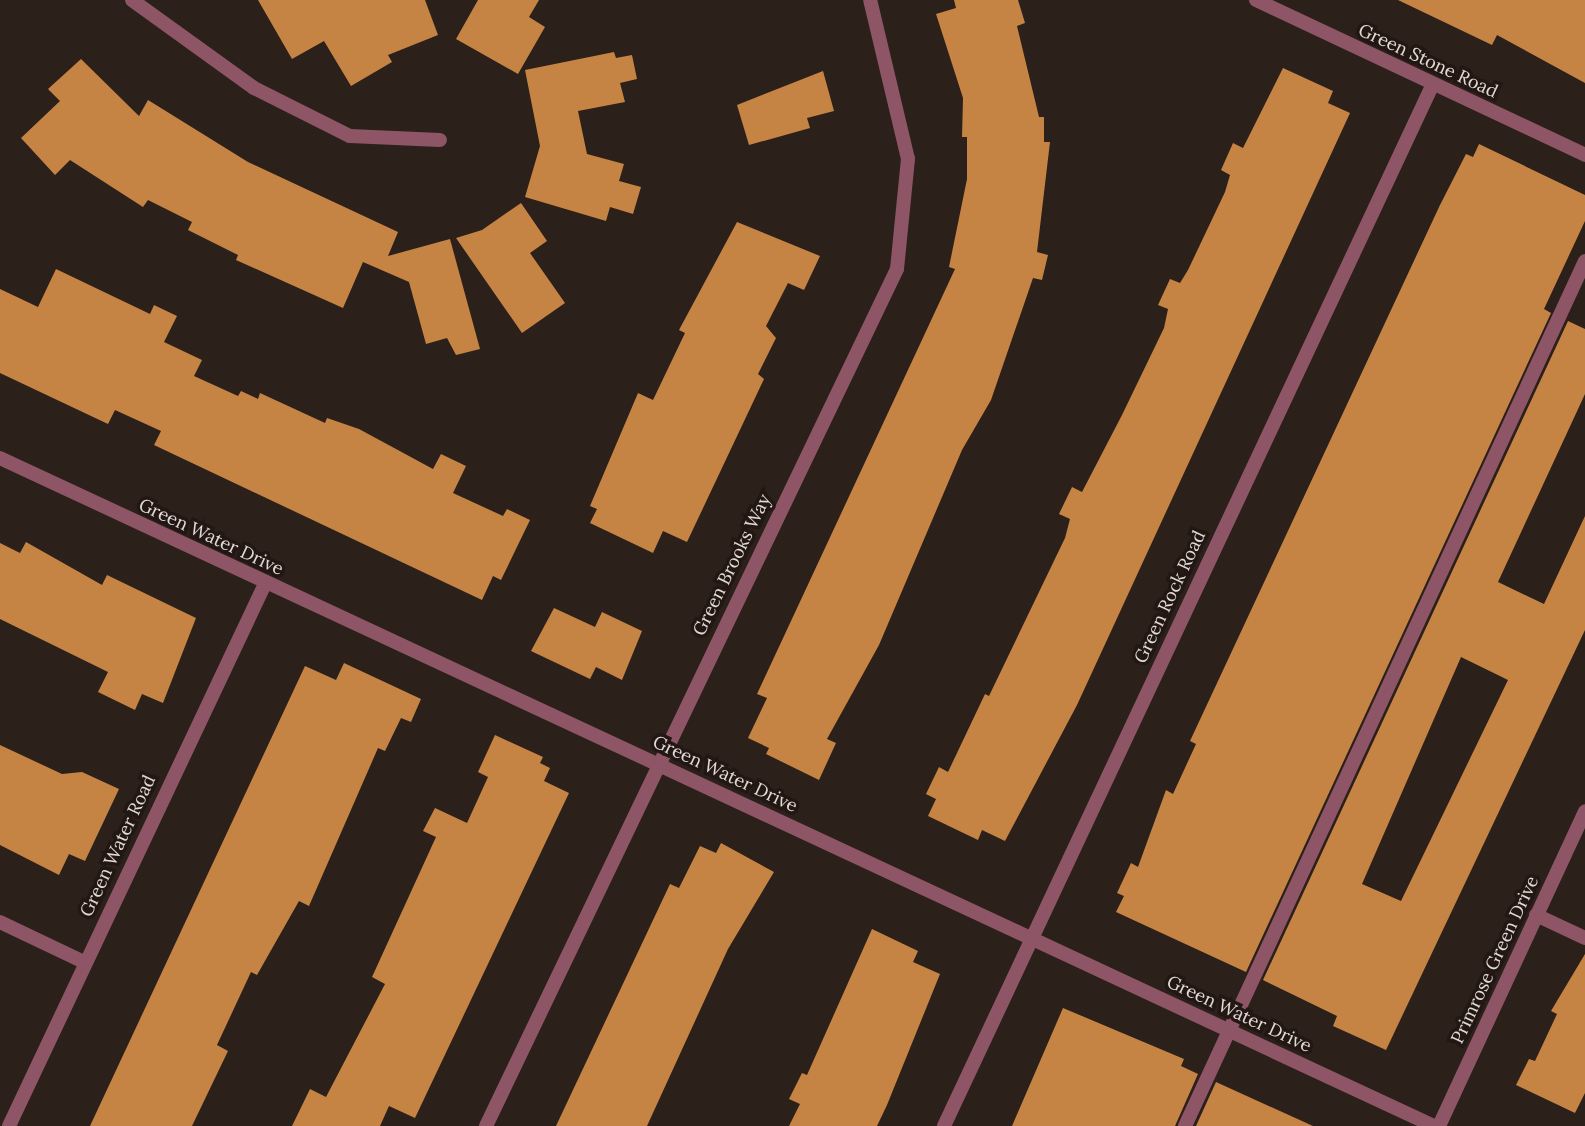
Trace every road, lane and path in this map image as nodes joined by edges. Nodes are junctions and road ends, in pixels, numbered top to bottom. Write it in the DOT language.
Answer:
graph roads {
  1 [pos="132,0"];
  2 [pos="870,0"];
  3 [pos="1256,0"];
  4 [pos="1432,86"];
  5 [pos="440,140"];
  6 [pos="1585,155"];
  7 [pos="1585,261"];
  8 [pos="0,458"];
  9 [pos="265,584"];
  10 [pos="656,763"];
  11 [pos="1585,811"];
  12 [pos="1536,915"];
  13 [pos="0,922"];
  14 [pos="1032,937"];
  15 [pos="1585,938"];
  16 [pos="85,962"];
  17 [pos="1229,1031"];
  18 [pos="9,1126"];
  19 [pos="486,1126"];
  20 [pos="944,1126"];
  21 [pos="1185,1126"];
  22 [pos="1437,1126"];
  1 -- 5 [label="street"];
  2 -- 10 [label="street, Green Brooks Way"];
  3 -- 4 [label="street, Green Stone Road"];
  4 -- 6 [label="street, Green Stone Road"];
  4 -- 14 [label="street, Green Rock Road"];
  7 -- 17 [label="street"];
  8 -- 9 [label="street, Green Water Drive"];
  9 -- 10 [label="street, Green Water Drive"];
  9 -- 16 [label="street, Green Water Road"];
  10 -- 14 [label="street, Green Water Drive"];
  10 -- 19 [label="street, Green Brooks Way"];
  11 -- 12 [label="street, Primrose Green Drive"];
  12 -- 15 [label="street"];
  12 -- 22 [label="street, Primrose Green Drive"];
  13 -- 16 [label="street"];
  14 -- 17 [label="street, Green Water Drive"];
  14 -- 20 [label="street, Green Rock Road"];
  16 -- 18 [label="street, Green Water Road"];
  17 -- 21 [label="street"];
  17 -- 22 [label="street, Green Water Drive"];
}
